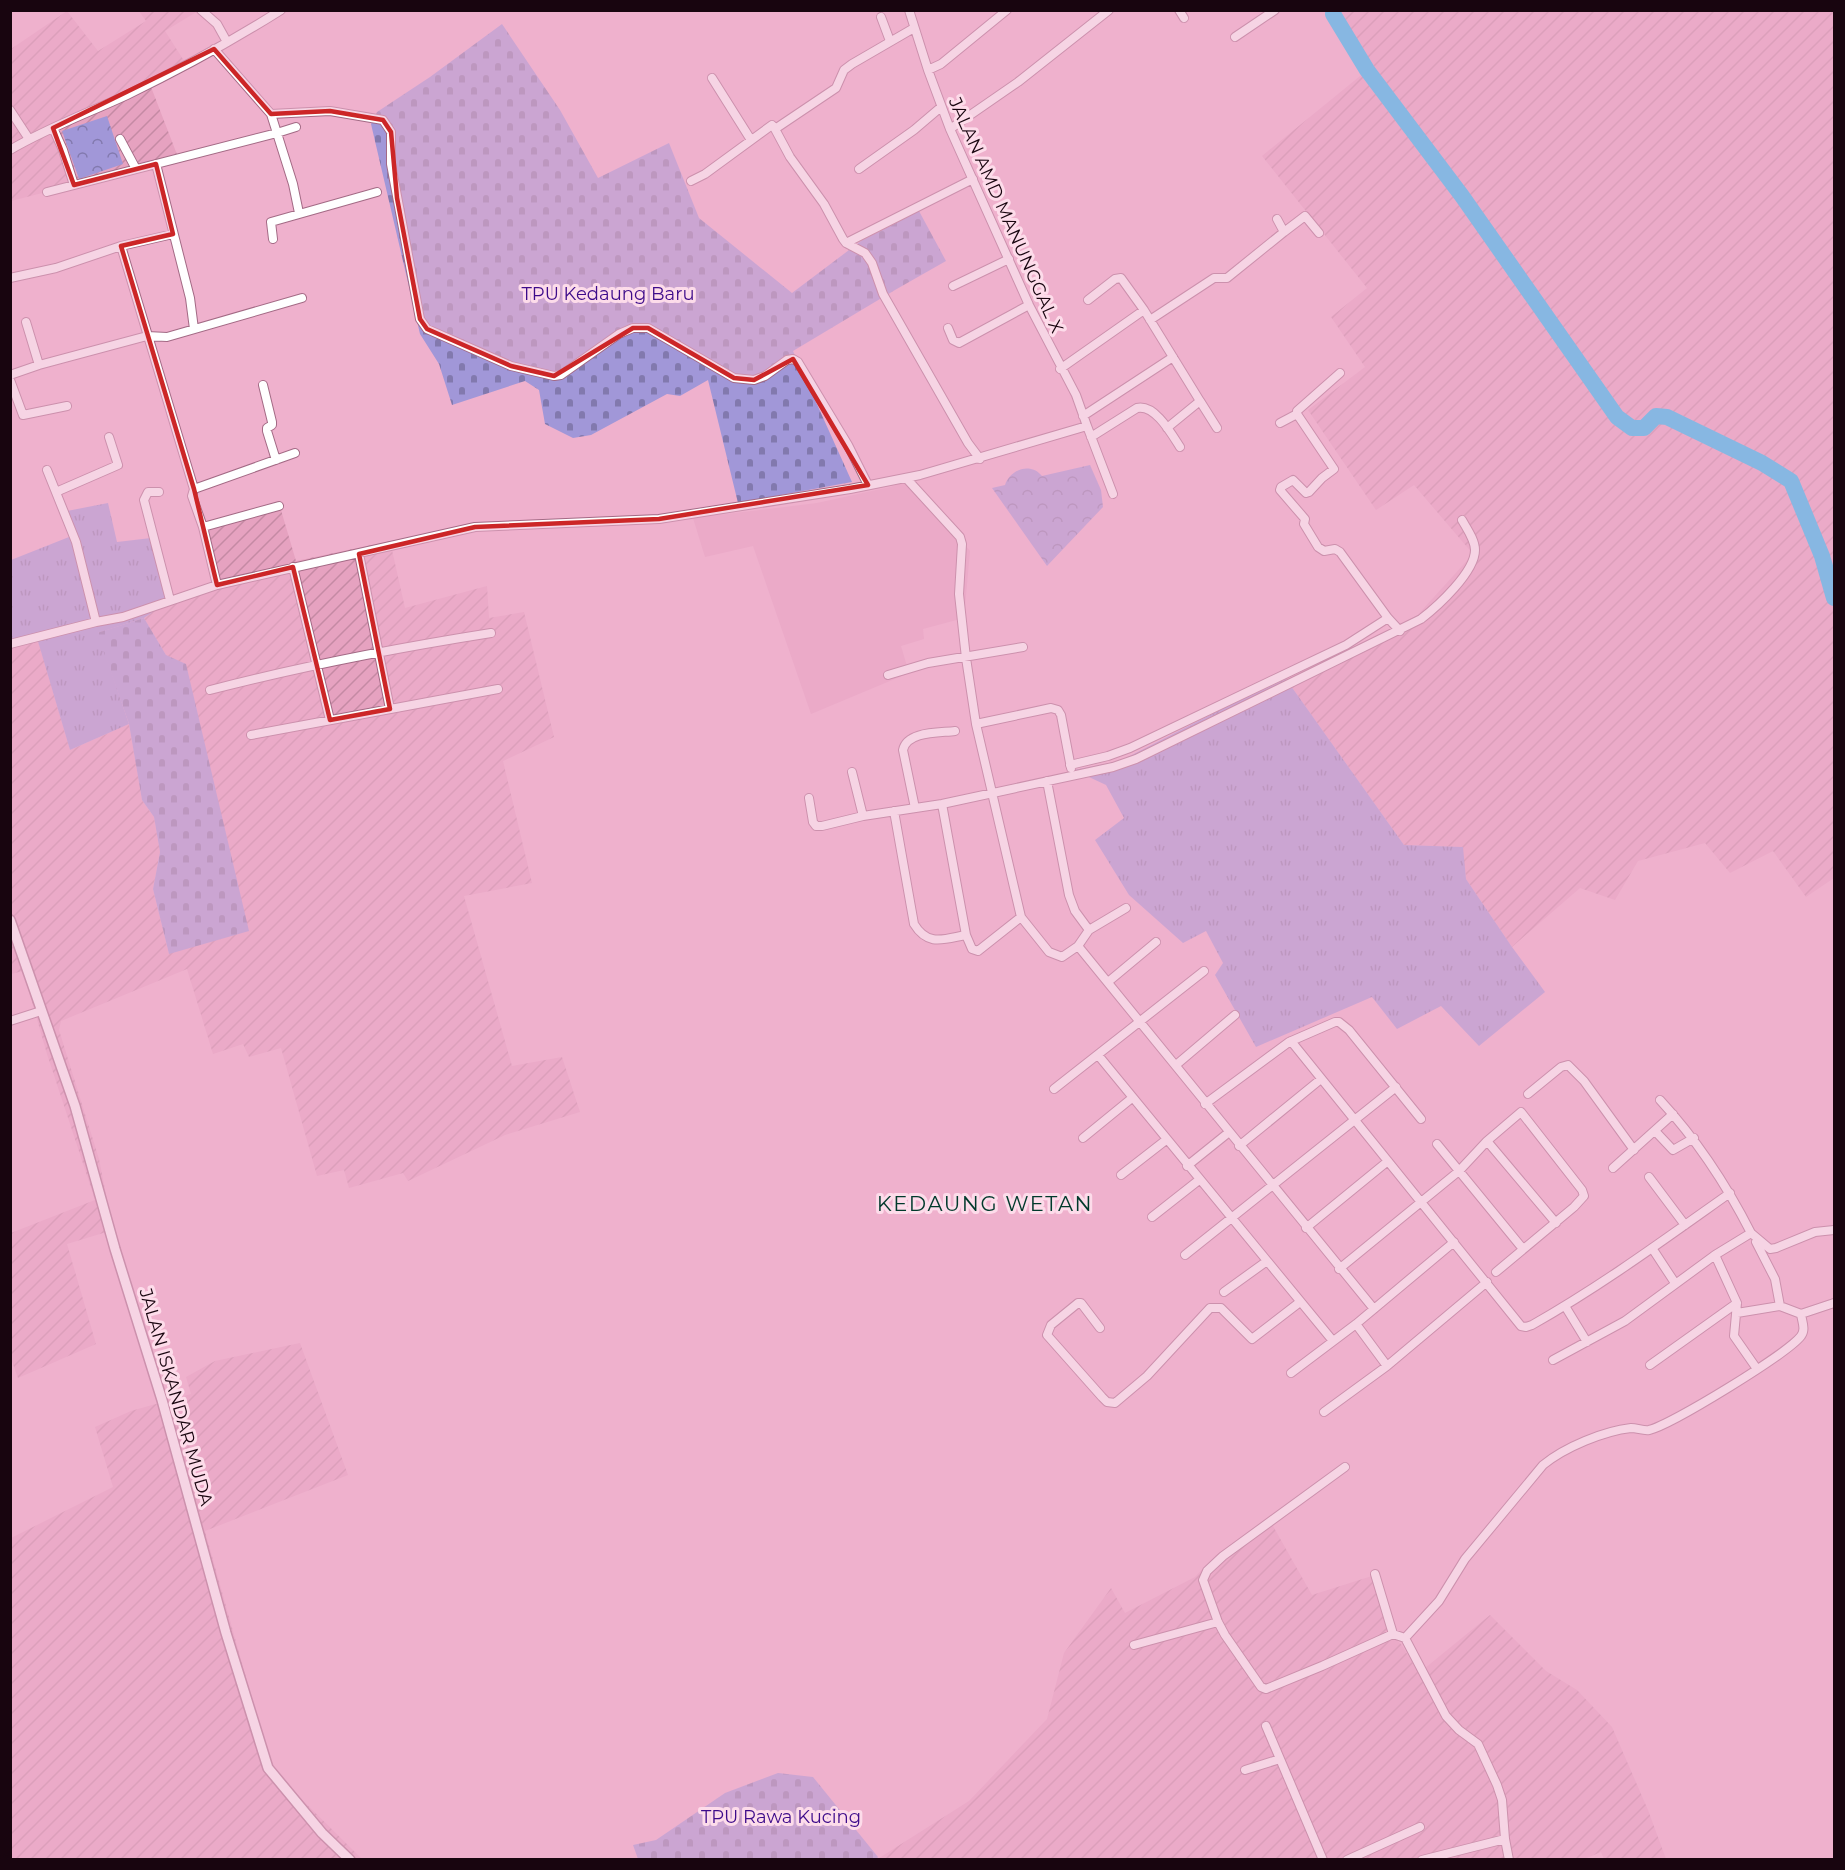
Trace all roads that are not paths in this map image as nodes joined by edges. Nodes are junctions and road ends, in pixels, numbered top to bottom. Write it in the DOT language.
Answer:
graph roads {
  1 [pos="281,10"];
  2 [pos="909,10"];
  3 [pos="1007,10"];
  4 [pos="1109,10"];
  5 [pos="1275,10"];
  6 [pos="203,11"];
  7 [pos="881,17"];
  8 [pos="914,28"];
  9 [pos="1235,37"];
  10 [pos="890,41"];
  11 [pos="227,42"];
  12 [pos="214,49"];
  13 [pos="928,70"];
  14 [pos="712,78"];
  15 [pos="941,107"];
  16 [pos="10,110"];
  17 [pos="271,114"];
  18 [pos="296,127"];
  19 [pos="53,128"];
  20 [pos="775,129"];
  21 [pos="950,129"];
  22 [pos="277,133"];
  23 [pos="29,139"];
  24 [pos="120,139"];
  25 [pos="751,140"];
  26 [pos="10,150"];
  27 [pos="156,164"];
  28 [pos="136,169"];
  29 [pos="859,169"];
  30 [pos="973,179"];
  31 [pos="690,181"];
  32 [pos="74,185"];
  33 [pos="47,192"];
  34 [pos="377,192"];
  35 [pos="299,213"];
  36 [pos="1276,219"];
  37 [pos="1284,232"];
  38 [pos="1319,233"];
  39 [pos="173,234"];
  40 [pos="273,239"];
  41 [pos="846,243"];
  42 [pos="121,246"];
  43 [pos="1009,259"];
  44 [pos="10,278"];
  45 [pos="953,286"];
  46 [pos="302,298"];
  47 [pos="1088,300"];
  48 [pos="1029,305"];
  49 [pos="1144,310"];
  50 [pos="1150,320"];
  51 [pos="26,322"];
  52 [pos="948,328"];
  53 [pos="194,329"];
  54 [pos="147,336"];
  55 [pos="1173,357"];
  56 [pos="39,365"];
  57 [pos="1060,369"];
  58 [pos="1340,373"];
  59 [pos="10,378"];
  60 [pos="263,385"];
  61 [pos="1200,401"];
  62 [pos="67,405"];
  63 [pos="1297,414"];
  64 [pos="1083,416"];
  65 [pos="1280,423"];
  66 [pos="1087,426"];
  67 [pos="1167,428"];
  68 [pos="1216,428"];
  69 [pos="109,437"];
  70 [pos="1091,437"];
  71 [pos="1180,447"];
  72 [pos="295,453"];
  73 [pos="980,459"];
  74 [pos="276,460"];
  75 [pos="47,470"];
  76 [pos="906,478"];
  77 [pos="868,485"];
  78 [pos="194,489"];
  79 [pos="56,492"];
  80 [pos="159,492"];
  81 [pos="1113,494"];
  82 [pos="279,506"];
  83 [pos="1462,520"];
  84 [pos="203,527"];
  85 [pos="358,554"];
  86 [pos="293,567"];
  87 [pos="216,585"];
  88 [pos="170,600"];
  89 [pos="1388,618"];
  90 [pos="96,622"];
  91 [pos="1400,631"];
  92 [pos="491,633"];
  93 [pos="10,644"];
  94 [pos="1023,647"];
  95 [pos="378,651"];
  96 [pos="966,658"];
  97 [pos="316,664"];
  98 [pos="888,675"];
  99 [pos="498,689"];
  100 [pos="210,690"];
  101 [pos="390,709"];
  102 [pos="330,720"];
  103 [pos="976,724"];
  104 [pos="955,731"];
  105 [pos="251,735"];
  106 [pos="1070,765"];
  107 [pos="852,772"];
  108 [pos="1072,776"];
  109 [pos="1047,781"];
  110 [pos="992,792"];
  111 [pos="809,798"];
  112 [pos="942,804"];
  113 [pos="915,808"];
  114 [pos="894,811"];
  115 [pos="863,816"];
  116 [pos="1126,908"];
  117 [pos="1021,917"];
  118 [pos="10,920"];
  119 [pos="1089,930"];
  120 [pos="966,935"];
  121 [pos="1156,942"];
  122 [pos="1078,946"];
  123 [pos="1204,971"];
  124 [pos="1108,982"];
  125 [pos="41,1011"];
  126 [pos="1235,1016"];
  127 [pos="10,1021"];
  128 [pos="1141,1022"];
  129 [pos="1291,1041"];
  130 [pos="1098,1055"];
  131 [pos="1176,1065"];
  132 [pos="1321,1079"];
  133 [pos="1396,1087"];
  134 [pos="1054,1089"];
  135 [pos="1528,1094"];
  136 [pos="1132,1098"];
  137 [pos="1660,1100"];
  138 [pos="1205,1104"];
  139 [pos="1673,1114"];
  140 [pos="1421,1119"];
  141 [pos="1355,1120"];
  142 [pos="1228,1132"];
  143 [pos="1656,1132"];
  144 [pos="1083,1138"];
  145 [pos="1694,1138"];
  146 [pos="1166,1140"];
  147 [pos="1487,1141"];
  148 [pos="1437,1144"];
  149 [pos="1239,1146"];
  150 [pos="1634,1150"];
  151 [pos="1388,1161"];
  152 [pos="1187,1166"];
  153 [pos="1613,1168"];
  154 [pos="1459,1171"];
  155 [pos="1121,1175"];
  156 [pos="1649,1177"];
  157 [pos="1199,1180"];
  158 [pos="1272,1186"];
  159 [pos="1730,1193"];
  160 [pos="1421,1202"];
  161 [pos="1152,1217"];
  162 [pos="1233,1218"];
  163 [pos="1556,1223"];
  164 [pos="1685,1225"];
  165 [pos="1306,1228"];
  166 [pos="1834,1230"];
  167 [pos="1751,1233"];
  168 [pos="1454,1242"];
  169 [pos="1652,1248"];
  170 [pos="1523,1249"];
  171 [pos="1185,1255"];
  172 [pos="1715,1255"];
  173 [pos="1267,1261"];
  174 [pos="1339,1269"];
  175 [pos="1496,1272"];
  176 [pos="1486,1282"];
  177 [pos="1676,1283"];
  178 [pos="1224,1292"];
  179 [pos="1300,1302"];
  180 [pos="1737,1303"];
  181 [pos="1834,1303"];
  182 [pos="1565,1306"];
  183 [pos="1780,1306"];
  184 [pos="1374,1309"];
  185 [pos="1737,1313"];
  186 [pos="1801,1314"];
  187 [pos="1356,1324"];
  188 [pos="1100,1328"];
  189 [pos="1333,1341"];
  190 [pos="1587,1342"];
  191 [pos="1554,1360"];
  192 [pos="1650,1365"];
  193 [pos="1387,1366"];
  194 [pos="1757,1369"];
  195 [pos="1292,1373"];
  196 [pos="1324,1412"];
  197 [pos="1345,1467"];
  198 [pos="1375,1574"];
  199 [pos="1218,1622"];
  200 [pos="1392,1634"];
  201 [pos="1405,1638"];
  202 [pos="1134,1645"];
  203 [pos="1266,1726"];
  204 [pos="1280,1759"];
  205 [pos="1245,1770"];
  206 [pos="1420,1827"];
  207 [pos="1505,1839"];
  208 [pos="350,1860"];
  209 [pos="1323,1860"];
  210 [pos="1347,1860"];
  211 [pos="1422,1860"];
  212 [pos="1509,1860"];
  1 -- 11 [label="street"];
  2 -- 8 [label="street, JALAN AMD MANUNGGAL X"];
  3 -- 13 [label="street"];
  4 -- 21 [label="street"];
  5 -- 9 [label="street"];
  6 -- 11 [label="street"];
  7 -- 10 [label="street"];
  8 -- 10 [label="street"];
  8 -- 13 [label="street, JALAN AMD MANUNGGAL X"];
  10 -- 20 [label="street"];
  11 -- 12 [label="street"];
  12 -- 17 [label="street"];
  12 -- 19 [label="street"];
  13 -- 15 [label="street, JALAN AMD MANUNGGAL X"];
  14 -- 25 [label="street"];
  15 -- 21 [label="street, JALAN AMD MANUNGGAL X"];
  15 -- 29 [label="street"];
  16 -- 23 [label="street"];
  17 -- 22 [label="street"];
  17 -- 77 [label="street"];
  18 -- 22 [label="street"];
  19 -- 23 [label="street"];
  19 -- 32 [label="street"];
  20 -- 25 [label="street"];
  20 -- 41 [label="street"];
  21 -- 30 [label="street, JALAN AMD MANUNGGAL X"];
  22 -- 27 [label="street"];
  22 -- 35 [label="street"];
  23 -- 26 [label="street"];
  24 -- 28 [label="street"];
  25 -- 31 [label="street"];
  27 -- 28 [label="street"];
  27 -- 39 [label="street"];
  28 -- 32 [label="street"];
  30 -- 41 [label="street"];
  30 -- 43 [label="street, JALAN AMD MANUNGGAL X"];
  32 -- 33 [label="street"];
  34 -- 35 [label="street"];
  35 -- 40 [label="street"];
  36 -- 37 [label="street"];
  37 -- 38 [label="street"];
  37 -- 50 [label="street"];
  39 -- 42 [label="street"];
  39 -- 53 [label="street"];
  41 -- 73 [label="street"];
  42 -- 44 [label="street"];
  42 -- 54 [label="street"];
  43 -- 45 [label="street"];
  43 -- 48 [label="street, JALAN AMD MANUNGGAL X"];
  46 -- 53 [label="street"];
  47 -- 49 [label="street"];
  48 -- 52 [label="street"];
  48 -- 57 [label="street, JALAN AMD MANUNGGAL X"];
  49 -- 50 [label="street"];
  49 -- 57 [label="street"];
  50 -- 55 [label="street"];
  51 -- 56 [label="street"];
  53 -- 54 [label="street"];
  54 -- 56 [label="street"];
  54 -- 78 [label="street"];
  55 -- 61 [label="street"];
  55 -- 64 [label="street"];
  56 -- 59 [label="street"];
  57 -- 64 [label="street, JALAN AMD MANUNGGAL X"];
  58 -- 63 [label="street"];
  59 -- 62 [label="street"];
  60 -- 74 [label="street"];
  61 -- 67 [label="street"];
  61 -- 68 [label="street"];
  63 -- 65 [label="street"];
  63 -- 89 [label="street"];
  64 -- 66 [label="street, JALAN AMD MANUNGGAL X"];
  66 -- 70 [label="street, JALAN AMD MANUNGGAL X"];
  66 -- 73 [label="street"];
  67 -- 70 [label="street"];
  67 -- 71 [label="street"];
  69 -- 79 [label="street"];
  70 -- 81 [label="street, JALAN AMD MANUNGGAL X"];
  72 -- 74 [label="street"];
  73 -- 76 [label="street"];
  74 -- 78 [label="street"];
  75 -- 79 [label="street"];
  76 -- 77 [label="street"];
  76 -- 96 [label="street"];
  77 -- 85 [label="street"];
  78 -- 84 [label="street"];
  79 -- 90 [label="street"];
  80 -- 88 [label="street"];
  82 -- 84 [label="street"];
  83 -- 91 [label="street"];
  84 -- 87 [label="street"];
  85 -- 86 [label="street"];
  85 -- 95 [label="street"];
  86 -- 87 [label="street"];
  86 -- 97 [label="street"];
  87 -- 88 [label="street"];
  88 -- 90 [label="street"];
  89 -- 91 [label="street"];
  89 -- 106 [label="street"];
  90 -- 93 [label="street"];
  91 -- 108 [label="street"];
  92 -- 95 [label="street"];
  94 -- 96 [label="street"];
  95 -- 97 [label="street"];
  95 -- 101 [label="street"];
  96 -- 98 [label="street"];
  96 -- 103 [label="street"];
  97 -- 100 [label="street"];
  97 -- 102 [label="street"];
  99 -- 101 [label="street"];
  101 -- 102 [label="street"];
  102 -- 105 [label="street"];
  103 -- 106 [label="street"];
  103 -- 110 [label="street"];
  104 -- 113 [label="street"];
  106 -- 108 [label="street"];
  107 -- 115 [label="street"];
  108 -- 109 [label="street"];
  109 -- 110 [label="street"];
  109 -- 119 [label="street"];
  110 -- 112 [label="street"];
  110 -- 117 [label="street"];
  111 -- 115 [label="street"];
  112 -- 113 [label="street"];
  112 -- 120 [label="street"];
  113 -- 114 [label="street"];
  114 -- 115 [label="street"];
  114 -- 120 [label="street"];
  116 -- 119 [label="street"];
  117 -- 120 [label="street"];
  117 -- 122 [label="street"];
  118 -- 125 [label="street, JALAN ISKANDAR MUDA"];
  119 -- 122 [label="street"];
  121 -- 124 [label="street"];
  122 -- 124 [label="street"];
  123 -- 128 [label="street"];
  124 -- 128 [label="street"];
  125 -- 127 [label="street"];
  125 -- 208 [label="street, JALAN ISKANDAR MUDA"];
  126 -- 131 [label="street"];
  128 -- 130 [label="street"];
  128 -- 131 [label="street"];
  129 -- 132 [label="street"];
  129 -- 133 [label="street"];
  129 -- 138 [label="street"];
  130 -- 134 [label="street"];
  130 -- 136 [label="street"];
  131 -- 138 [label="street"];
  132 -- 141 [label="street"];
  132 -- 149 [label="street"];
  133 -- 140 [label="street"];
  133 -- 141 [label="street"];
  135 -- 150 [label="street"];
  136 -- 144 [label="street"];
  136 -- 146 [label="street"];
  137 -- 139 [label="street"];
  138 -- 142 [label="street"];
  139 -- 143 [label="street"];
  139 -- 145 [label="street"];
  141 -- 151 [label="street"];
  141 -- 158 [label="street"];
  142 -- 149 [label="street"];
  142 -- 152 [label="street"];
  143 -- 145 [label="street"];
  143 -- 150 [label="street"];
  145 -- 159 [label="street"];
  146 -- 152 [label="street"];
  146 -- 155 [label="street"];
  147 -- 154 [label="street"];
  147 -- 163 [label="street"];
  147 -- 163 [label="street"];
  148 -- 154 [label="street"];
  149 -- 158 [label="street"];
  150 -- 153 [label="street"];
  151 -- 160 [label="street"];
  151 -- 165 [label="street"];
  152 -- 157 [label="street"];
  154 -- 160 [label="street"];
  154 -- 170 [label="street"];
  156 -- 164 [label="street"];
  157 -- 161 [label="street"];
  157 -- 162 [label="street"];
  158 -- 162 [label="street"];
  158 -- 165 [label="street"];
  159 -- 164 [label="street"];
  159 -- 167 [label="street"];
  160 -- 168 [label="street"];
  160 -- 174 [label="street"];
  162 -- 171 [label="street"];
  162 -- 173 [label="street"];
  163 -- 170 [label="street"];
  164 -- 169 [label="street"];
  165 -- 174 [label="street"];
  166 -- 167 [label="street"];
  167 -- 172 [label="street"];
  167 -- 183 [label="street"];
  168 -- 176 [label="street"];
  168 -- 184 [label="street"];
  169 -- 177 [label="street"];
  169 -- 182 [label="street"];
  170 -- 175 [label="street"];
  172 -- 177 [label="street"];
  172 -- 180 [label="street"];
  173 -- 178 [label="street"];
  173 -- 179 [label="street"];
  174 -- 184 [label="street"];
  176 -- 182 [label="street"];
  176 -- 193 [label="street"];
  177 -- 190 [label="street"];
  179 -- 188 [label="street"];
  179 -- 189 [label="street"];
  180 -- 185 [label="street"];
  180 -- 192 [label="street"];
  181 -- 186 [label="street"];
  182 -- 190 [label="street"];
  183 -- 185 [label="street"];
  183 -- 186 [label="street"];
  184 -- 187 [label="street"];
  185 -- 194 [label="street"];
  186 -- 194 [label="street"];
  187 -- 189 [label="street"];
  187 -- 193 [label="street"];
  189 -- 195 [label="street"];
  190 -- 191 [label="street"];
  193 -- 196 [label="street"];
  194 -- 201 [label="street"];
  197 -- 199 [label="street"];
  198 -- 200 [label="street"];
  199 -- 200 [label="street"];
  199 -- 202 [label="street"];
  200 -- 201 [label="street"];
  201 -- 207 [label="street"];
  203 -- 204 [label="street"];
  204 -- 205 [label="street"];
  204 -- 209 [label="street"];
  206 -- 210 [label="street"];
  207 -- 211 [label="street"];
  207 -- 212 [label="street"];
}
